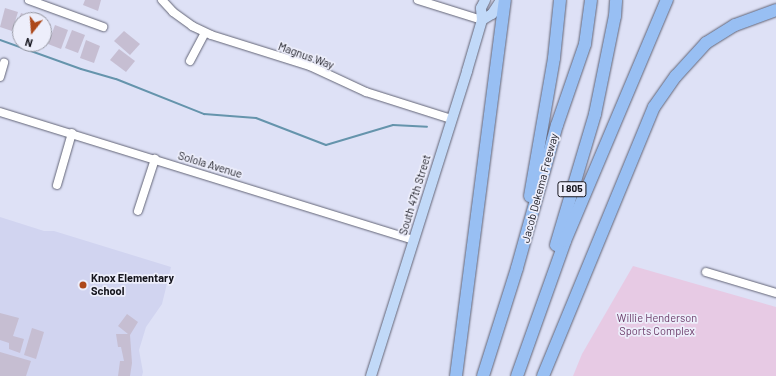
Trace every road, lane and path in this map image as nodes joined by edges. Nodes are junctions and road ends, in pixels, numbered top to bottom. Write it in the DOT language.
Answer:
graph roads {
  1 [pos="29,0"];
  2 [pos="162,0"];
  3 [pos="418,0"];
  4 [pos="485,0"];
  5 [pos="501,0"];
  6 [pos="505,0"];
  7 [pos="560,0"];
  8 [pos="591,0"];
  9 [pos="616,0"];
  10 [pos="667,0"];
  11 [pos="776,10"];
  12 [pos="482,20"];
  13 [pos="102,27"];
  14 [pos="205,33"];
  15 [pos="190,61"];
  16 [pos="4,63"];
  17 [pos="0,77"];
  18 [pos="0,112"];
  19 [pos="451,119"];
  20 [pos="72,133"];
  21 [pos="155,159"];
  22 [pos="57,185"];
  23 [pos="138,211"];
  24 [pos="414,240"];
  25 [pos="517,268"];
  26 [pos="706,272"];
  27 [pos="776,293"];
  28 [pos="371,376"];
  29 [pos="456,376"];
  30 [pos="483,376"];
  31 [pos="517,376"];
  32 [pos="543,376"];
  1 -- 13 [label="street"];
  2 -- 14 [label="street, Magnus Way"];
  3 -- 12 [label="street"];
  4 -- 12 [label="main road, South 47th Street"];
  5 -- 12 [label="main road"];
  6 -- 29 [label="highway"];
  7 -- 25 [label="highway"];
  8 -- 25 [label="highway, Jacob Dekema Freeway / I 805"];
  9 -- 31 [label="highway, I 805"];
  10 -- 31 [label="highway"];
  11 -- 32 [label="highway"];
  12 -- 19 [label="main road, South 47th Street"];
  14 -- 15 [label="street"];
  14 -- 19 [label="street, Magnus Way"];
  16 -- 17 [label="street"];
  18 -- 20 [label="street, Solola Avenue"];
  19 -- 24 [label="main road, South 47th Street"];
  20 -- 21 [label="street, Solola Avenue"];
  20 -- 22 [label="street"];
  21 -- 23 [label="street"];
  21 -- 24 [label="street, Solola Avenue"];
  24 -- 28 [label="main road, South 47th Street"];
  25 -- 30 [label="highway, Jacob Dekema Freeway / I 805"];
  26 -- 27 [label="street"];
}
